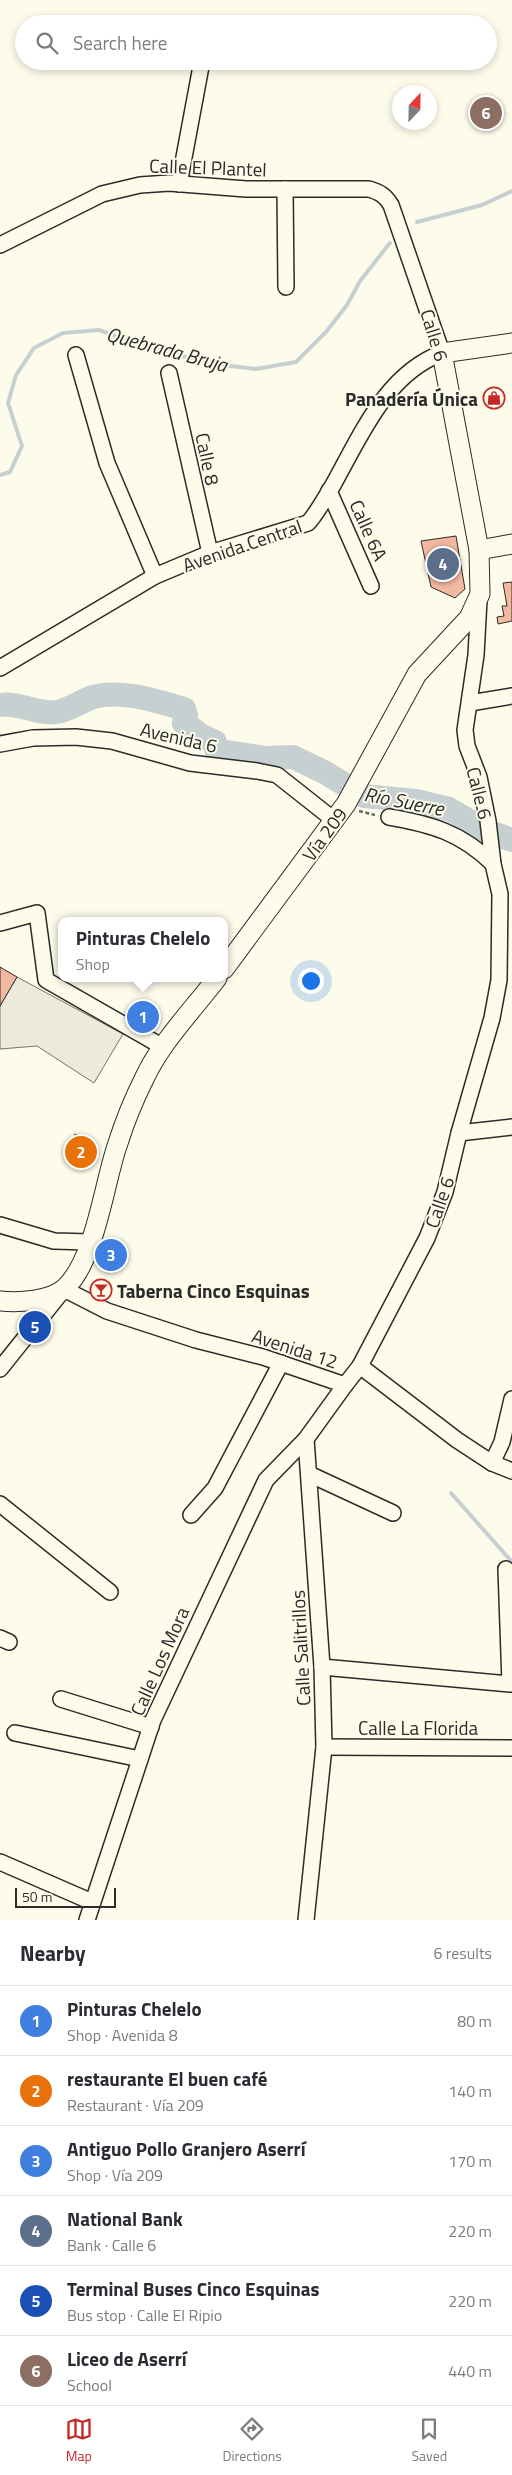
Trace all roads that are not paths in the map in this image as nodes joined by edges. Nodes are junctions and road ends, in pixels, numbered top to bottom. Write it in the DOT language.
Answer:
graph roads {
  1 [pos="200,70"];
  2 [pos="180,184"];
  3 [pos="285,189"];
  4 [pos="391,204"];
  5 [pos="0,245"];
  6 [pos="286,287"];
  7 [pos="512,343"];
  8 [pos="442,353"];
  9 [pos="76,355"];
  10 [pos="169,373"];
  11 [pos="329,491"];
  12 [pos="512,544"];
  13 [pos="479,550"];
  14 [pos="210,553"];
  15 [pos="154,576"];
  16 [pos="371,586"];
  17 [pos="480,594"];
  18 [pos="0,668"];
  19 [pos="512,696"];
  20 [pos="470,703"];
  21 [pos="0,744"];
  22 [pos="342,809"];
  23 [pos="388,817"];
  24 [pos="493,864"];
  25 [pos="0,923"];
  26 [pos="228,964"];
  27 [pos="214,982"];
  28 [pos="163,1047"];
  29 [pos="512,1127"];
  30 [pos="459,1133"];
  31 [pos="0,1225"];
  32 [pos="90,1242"];
  33 [pos="64,1289"];
  34 [pos="0,1301"];
  35 [pos="281,1363"];
  36 [pos="360,1366"];
  37 [pos="0,1369"];
  38 [pos="345,1385"];
  39 [pos="512,1399"];
  40 [pos="306,1439"];
  41 [pos="492,1463"];
  42 [pos="512,1472"];
  43 [pos="309,1474"];
  44 [pos="0,1504"];
  45 [pos="393,1513"];
  46 [pos="191,1516"];
  47 [pos="506,1569"];
  48 [pos="110,1592"];
  49 [pos="322,1667"];
  50 [pos="62,1699"];
  51 [pos="151,1727"];
  52 [pos="15,1733"];
  53 [pos="324,1747"];
  54 [pos="512,1748"];
  55 [pos="140,1759"];
  56 [pos="0,1862"];
  57 [pos="92,1902"];
  58 [pos="87,1920"];
  59 [pos="306,1920"];
  1 -- 2 [label="street"];
  2 -- 3 [label="street, Calle El Plantel"];
  2 -- 5 [label="street, Calle El Plantel"];
  3 -- 4 [label="street, Calle El Plantel"];
  3 -- 6 [label="street"];
  4 -- 8 [label="street, Calle 6"];
  7 -- 8 [label="main road, Avenida Central"];
  8 -- 11 [label="street, Avenida Central"];
  8 -- 13 [label="main road, Calle 6"];
  9 -- 15 [label="street"];
  10 -- 14 [label="street, Calle 8"];
  11 -- 14 [label="street, Avenida Central"];
  11 -- 16 [label="street, Calle 6A"];
  12 -- 13 [label="main road"];
  13 -- 17 [label="main road, Calle 6"];
  14 -- 15 [label="street, Avenida Central"];
  15 -- 18 [label="street, Avenida Central"];
  17 -- 20 [label="street, Calle 6"];
  17 -- 22 [label="main road, Vía 209"];
  19 -- 20 [label="street"];
  20 -- 24 [label="street, Calle 6"];
  21 -- 22 [label="street, Avenida 6"];
  22 -- 26 [label="main road, Vía 209"];
  23 -- 24 [label="street"];
  24 -- 30 [label="street, Calle 6"];
  25 -- 28 [label="street"];
  27 -- 28 [label="main road"];
  28 -- 32 [label="main road"];
  29 -- 30 [label="street"];
  30 -- 36 [label="street, Calle 6"];
  31 -- 32 [label="street"];
  32 -- 33 [label="main road"];
  33 -- 34 [label="main road"];
  33 -- 35 [label="street, Avenida 12"];
  33 -- 37 [label="street"];
  35 -- 38 [label="street, Avenida 12"];
  35 -- 46 [label="street"];
  36 -- 38 [label="street, Avenida 12"];
  36 -- 41 [label="street, Avenida 12"];
  38 -- 40 [label="street"];
  39 -- 41 [label="street"];
  40 -- 43 [label="street, Calle Salitrillos"];
  40 -- 51 [label="street, Calle Los Mora"];
  41 -- 42 [label="street, Avenida 12"];
  43 -- 45 [label="street"];
  43 -- 49 [label="street, Calle Salitrillos"];
  44 -- 48 [label="street"];
  47 -- 49 [label="street"];
  49 -- 53 [label="street, Calle Salitrillos"];
  50 -- 51 [label="street"];
  51 -- 55 [label="street, Calle Los Mora"];
  52 -- 55 [label="street"];
  53 -- 54 [label="street, Calle La Florida"];
  53 -- 59 [label="street, Calle Salitrillos"];
  55 -- 57 [label="street, Calle Los Mora"];
  56 -- 57 [label="street"];
  57 -- 58 [label="street, Calle Los Mora"];
}
